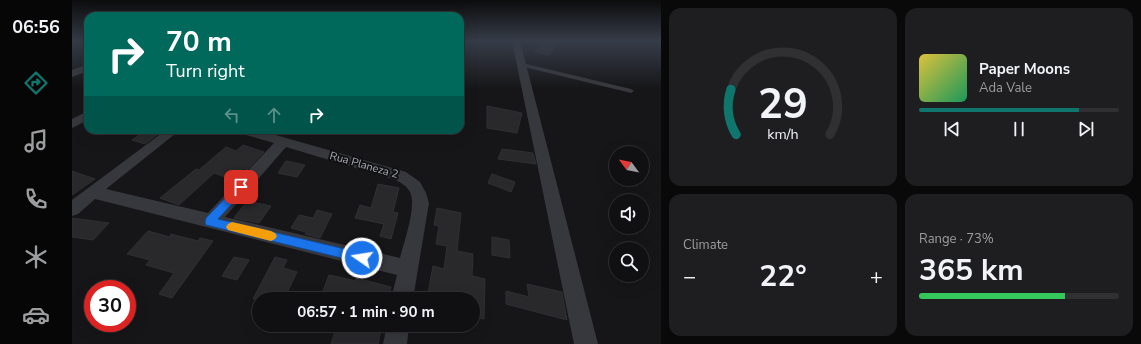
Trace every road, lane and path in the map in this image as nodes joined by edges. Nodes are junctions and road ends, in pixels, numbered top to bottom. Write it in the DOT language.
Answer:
graph roads {
  1 [pos="520,57"];
  2 [pos="522,65"];
  3 [pos="631,91"];
  4 [pos="84,117"];
  5 [pos="72,124"];
  6 [pos="169,134"];
  7 [pos="257,134"];
  8 [pos="283,142"];
  9 [pos="92,192"];
  10 [pos="72,209"];
  11 [pos="210,222"];
  12 [pos="408,269"];
  13 [pos="403,292"];
  14 [pos="397,332"];
  15 [pos="395,344"];
  16 [pos="586,344"];
  1 -- 2 [label="street"];
  2 -- 3 [label="lane"];
  2 -- 16 [label="street"];
  4 -- 5 [label="street"];
  6 -- 9 [label="street"];
  7 -- 8 [label="street, Rua Planeza 2"];
  8 -- 11 [label="street"];
  8 -- 12 [label="street, Rua Planeza 2"];
  9 -- 10 [label="street"];
  9 -- 11 [label="street"];
  11 -- 12 [label="street"];
  12 -- 13 [label="street, Rua Planeza 2"];
  14 -- 15 [label="street"];
}
